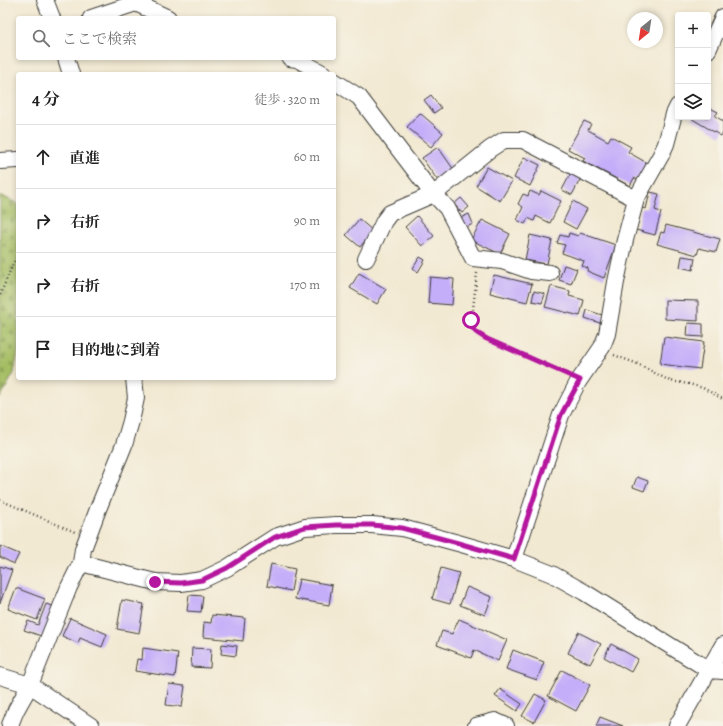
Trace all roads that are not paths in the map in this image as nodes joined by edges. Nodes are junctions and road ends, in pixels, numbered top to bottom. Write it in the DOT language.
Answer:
graph roads {
  1 [pos="45,0"];
  2 [pos="51,16"];
  3 [pos="97,16"];
  4 [pos="164,16"];
  5 [pos="723,17"];
  6 [pos="719,34"];
  7 [pos="709,48"];
  8 [pos="67,60"];
  9 [pos="299,60"];
  10 [pos="70,72"];
  11 [pos="320,72"];
  12 [pos="336,82"];
  13 [pos="675,112"];
  14 [pos="16,160"];
  15 [pos="0,161"];
  16 [pos="434,194"];
  17 [pos="636,199"];
  18 [pos="366,259"];
  19 [pos="550,273"];
  20 [pos="134,380"];
  21 [pos="514,559"];
  22 [pos="81,563"];
  23 [pos="723,645"];
  24 [pos="716,671"];
  25 [pos="0,676"];
  26 [pos="30,686"];
  27 [pos="11,726"];
  28 [pos="91,726"];
  29 [pos="476,726"];
  30 [pos="506,726"];
  31 [pos="677,726"];
  1 -- 2 [label="street"];
  3 -- 4 [label="street"];
  5 -- 6 [label="street"];
  6 -- 7 [label="street"];
  8 -- 10 [label="street"];
  9 -- 11 [label="street"];
  12 -- 16 [label="street"];
  13 -- 17 [label="street"];
  14 -- 15 [label="street"];
  16 -- 17 [label="street"];
  16 -- 18 [label="street"];
  16 -- 19 [label="street"];
  17 -- 21 [label="street"];
  20 -- 22 [label="street"];
  21 -- 22 [label="street"];
  21 -- 24 [label="street"];
  22 -- 26 [label="street"];
  23 -- 24 [label="street"];
  24 -- 31 [label="street"];
  25 -- 26 [label="street"];
  26 -- 27 [label="street"];
  26 -- 28 [label="street"];
  29 -- 30 [label="street"];
}
